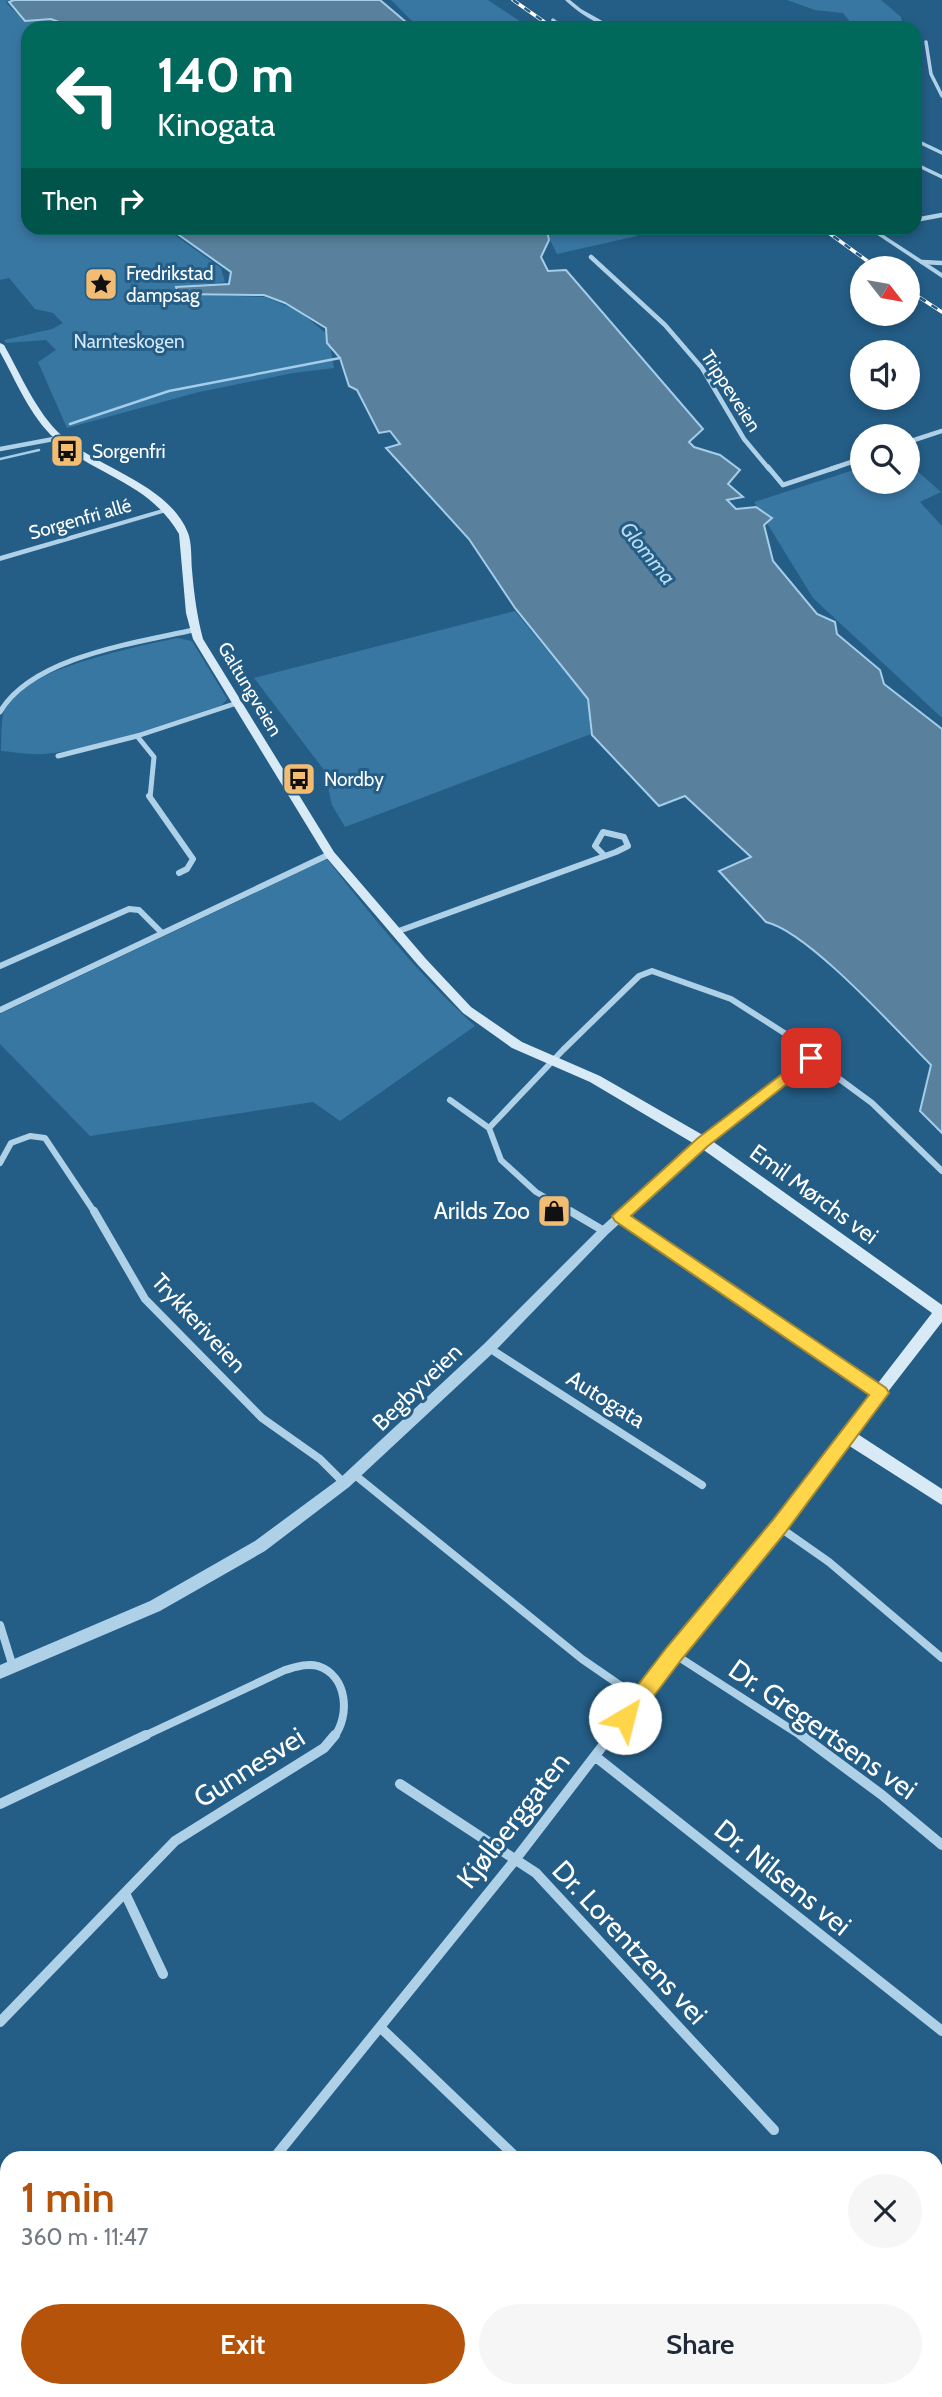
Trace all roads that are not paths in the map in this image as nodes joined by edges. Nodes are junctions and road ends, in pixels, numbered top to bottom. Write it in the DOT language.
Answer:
graph roads {
  1 [pos="567,0"];
  2 [pos="599,21"];
  3 [pos="926,43"];
  4 [pos="942,96"];
  5 [pos="922,143"];
  6 [pos="942,153"];
  7 [pos="922,167"];
  8 [pos="942,177"];
  9 [pos="942,215"];
  10 [pos="922,219"];
  11 [pos="882,235"];
  12 [pos="591,257"];
  13 [pos="922,262"];
  14 [pos="942,263"];
  15 [pos="942,276"];
  16 [pos="0,345"];
  17 [pos="3,354"];
  18 [pos="942,432"];
  19 [pos="59,438"];
  20 [pos="920,438"];
  21 [pos="0,449"];
  22 [pos="850,462"];
  23 [pos="169,510"];
  24 [pos="0,559"];
  25 [pos="193,630"];
  26 [pos="237,704"];
  27 [pos="0,712"];
  28 [pos="137,736"];
  29 [pos="58,756"];
  30 [pos="330,853"];
  31 [pos="604,855"];
  32 [pos="179,873"];
  33 [pos="396,932"];
  34 [pos="162,933"];
  35 [pos="0,966"];
  36 [pos="0,1010"];
  37 [pos="811,1058"];
  38 [pos="552,1062"];
  39 [pos="450,1100"];
  40 [pos="489,1128"];
  41 [pos="703,1142"];
  42 [pos="0,1163"];
  43 [pos="942,1171"];
  44 [pos="620,1216"];
  45 [pos="604,1231"];
  46 [pos="942,1312"];
  47 [pos="489,1348"];
  48 [pos="880,1393"];
  49 [pos="846,1436"];
  50 [pos="350,1479"];
  51 [pos="702,1485"];
  52 [pos="942,1498"];
  53 [pos="779,1527"];
  54 [pos="0,1625"];
  55 [pos="674,1654"];
  56 [pos="942,1658"];
  57 [pos="6,1669"];
  58 [pos="640,1699"];
  59 [pos="596,1757"];
  60 [pos="400,1784"];
  61 [pos="0,1804"];
  62 [pos="942,1845"];
  63 [pos="515,1860"];
  64 [pos="124,1894"];
  65 [pos="163,1974"];
  66 [pos="0,2022"];
  67 [pos="381,2028"];
  68 [pos="942,2031"];
  69 [pos="774,2130"];
  70 [pos="280,2151"];
  71 [pos="510,2151"];
  1 -- 2 [label="street"];
  3 -- 4 [label="street"];
  5 -- 6 [label="street"];
  7 -- 8 [label="street"];
  9 -- 10 [label="street"];
  11 -- 13 [label="street"];
  12 -- 22 [label="street, Trippeveien"];
  13 -- 14 [label="street"];
  13 -- 15 [label="street"];
  16 -- 17 [label="main road, Galtungveien"];
  17 -- 19 [label="main road, Galtungveien"];
  18 -- 20 [label="street"];
  19 -- 21 [label="street"];
  19 -- 23 [label="main road, Galtungveien"];
  23 -- 24 [label="street, Sorgenfri allé"];
  23 -- 25 [label="main road, Galtungveien"];
  25 -- 26 [label="main road, Galtungveien"];
  25 -- 27 [label="street"];
  26 -- 28 [label="street"];
  26 -- 30 [label="main road, Galtungveien"];
  28 -- 29 [label="street"];
  28 -- 32 [label="street"];
  30 -- 33 [label="main road, Galtungveien"];
  30 -- 34 [label="street"];
  31 -- 31 [label="street"];
  31 -- 33 [label="street"];
  33 -- 38 [label="main road, Galtungveien"];
  34 -- 35 [label="street"];
  34 -- 36 [label="street"];
  37 -- 38 [label="street"];
  37 -- 41 [label="street, Begbyveien"];
  37 -- 43 [label="street"];
  38 -- 40 [label="street"];
  38 -- 41 [label="main road, Emil Mørchs vei"];
  39 -- 40 [label="street"];
  40 -- 45 [label="street"];
  41 -- 44 [label="street, Begbyveien"];
  41 -- 46 [label="main road, Emil Mørchs vei"];
  42 -- 50 [label="street, Trykkeriveien"];
  44 -- 45 [label="street, Begbyveien"];
  44 -- 48 [label="street"];
  45 -- 47 [label="street, Begbyveien"];
  46 -- 48 [label="main road, Kjølberggaten"];
  47 -- 50 [label="street, Begbyveien"];
  47 -- 51 [label="street, Autogata"];
  48 -- 49 [label="main road, Kjølberggaten"];
  49 -- 52 [label="main road"];
  49 -- 53 [label="street, Kjølberggaten"];
  50 -- 57 [label="street, Begbyveien"];
  50 -- 58 [label="street, Trykkeriveien"];
  53 -- 55 [label="street, Kjølberggaten"];
  53 -- 56 [label="street"];
  54 -- 57 [label="street"];
  55 -- 58 [label="street, Kjølberggaten"];
  55 -- 62 [label="street, Dr. Gregertsens vei"];
  58 -- 59 [label="street, Kjølberggaten"];
  59 -- 63 [label="street, Kjølberggaten"];
  59 -- 68 [label="street, Dr. Nilsens vei"];
  60 -- 63 [label="street, Dr. Lorentzens vei"];
  61 -- 64 [label="street, Gunnesvei"];
  63 -- 67 [label="street, Kjølberggaten"];
  63 -- 69 [label="street, Dr. Lorentzens vei"];
  64 -- 65 [label="street"];
  64 -- 66 [label="street, Gunnesvei"];
  67 -- 70 [label="street, Kjølberggaten"];
  67 -- 71 [label="street"];
}
